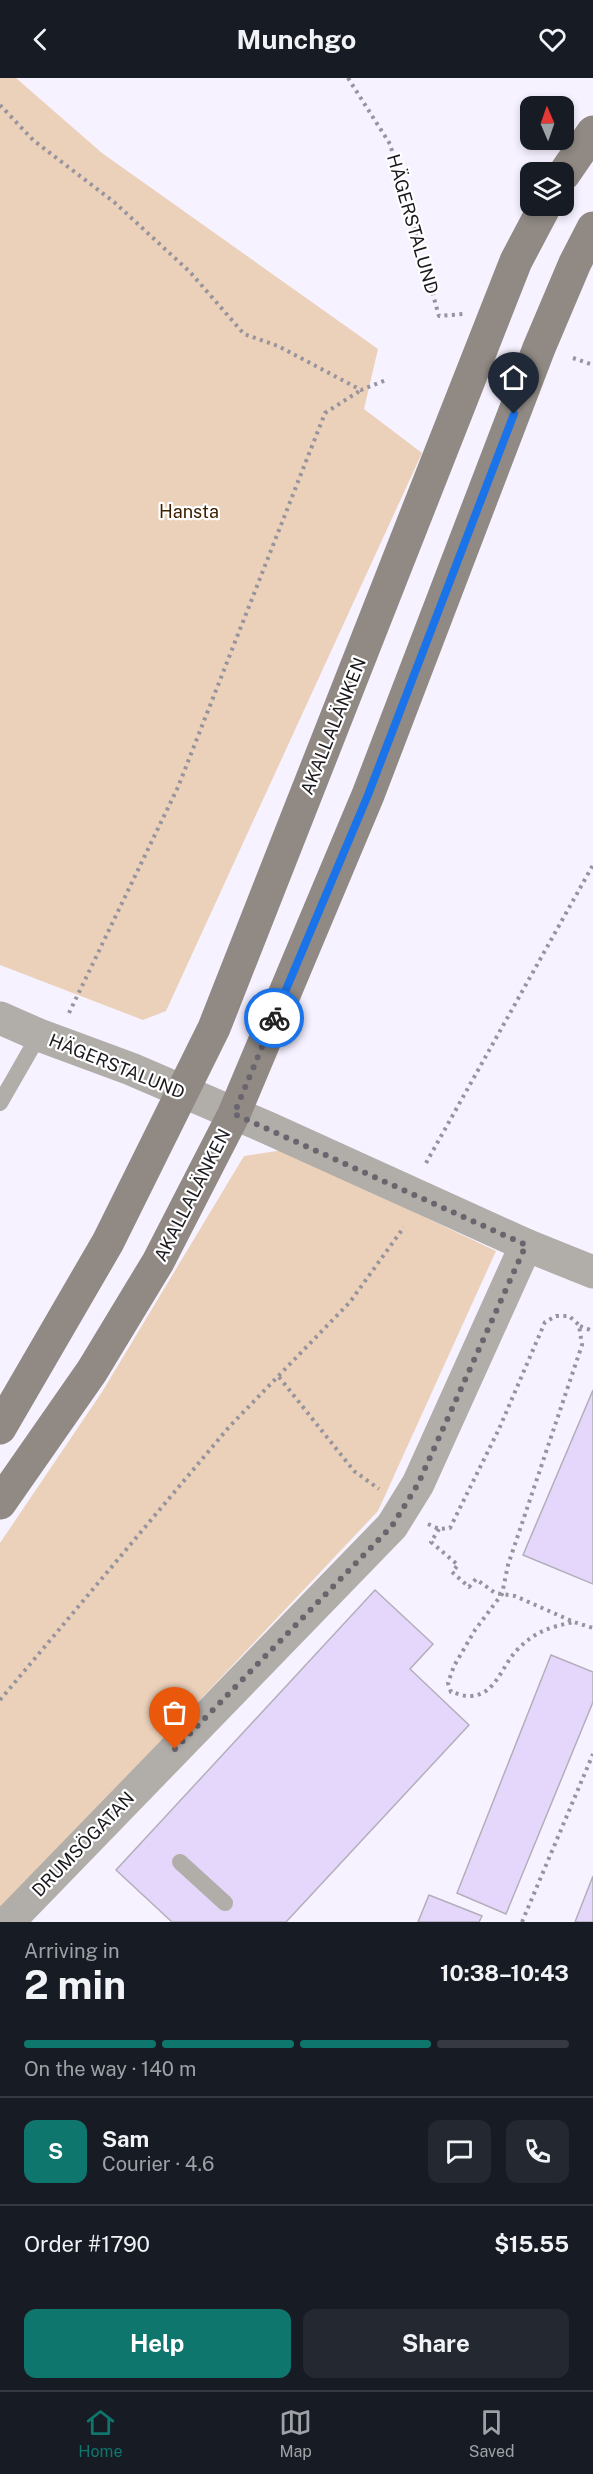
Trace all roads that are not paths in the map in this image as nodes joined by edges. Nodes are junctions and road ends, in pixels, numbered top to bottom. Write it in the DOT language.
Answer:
graph roads {
  1 [pos="593,132"];
  2 [pos="572,162"];
  3 [pos="540,216"];
  4 [pos="593,228"];
  5 [pos="0,1018"];
  6 [pos="47,1038"];
  7 [pos="183,1092"];
  8 [pos="0,1103"];
  9 [pos="234,1114"];
  10 [pos="526,1245"];
  11 [pos="593,1272"];
  12 [pos="0,1428"];
  13 [pos="0,1503"];
  14 [pos="180,1862"];
  15 [pos="225,1903"];
  16 [pos="26,1916"];
  1 -- 2 [label="main road"];
  3 -- 7 [label="main road, AKALLALÄNKEN"];
  4 -- 9 [label="main road, AKALLALÄNKEN"];
  5 -- 6 [label="street, HÄGERSTALUND"];
  6 -- 7 [label="street, HÄGERSTALUND"];
  6 -- 8 [label="lane"];
  7 -- 9 [label="street, HÄGERSTALUND"];
  7 -- 12 [label="main road, AKALLALÄNKEN"];
  9 -- 10 [label="street, HÄGERSTALUND"];
  9 -- 13 [label="main road, AKALLALÄNKEN"];
  10 -- 11 [label="street, HÄGERSTALUND"];
  10 -- 16 [label="street, DRUMSÖGATAN"];
  14 -- 15 [label="lane"];
}
